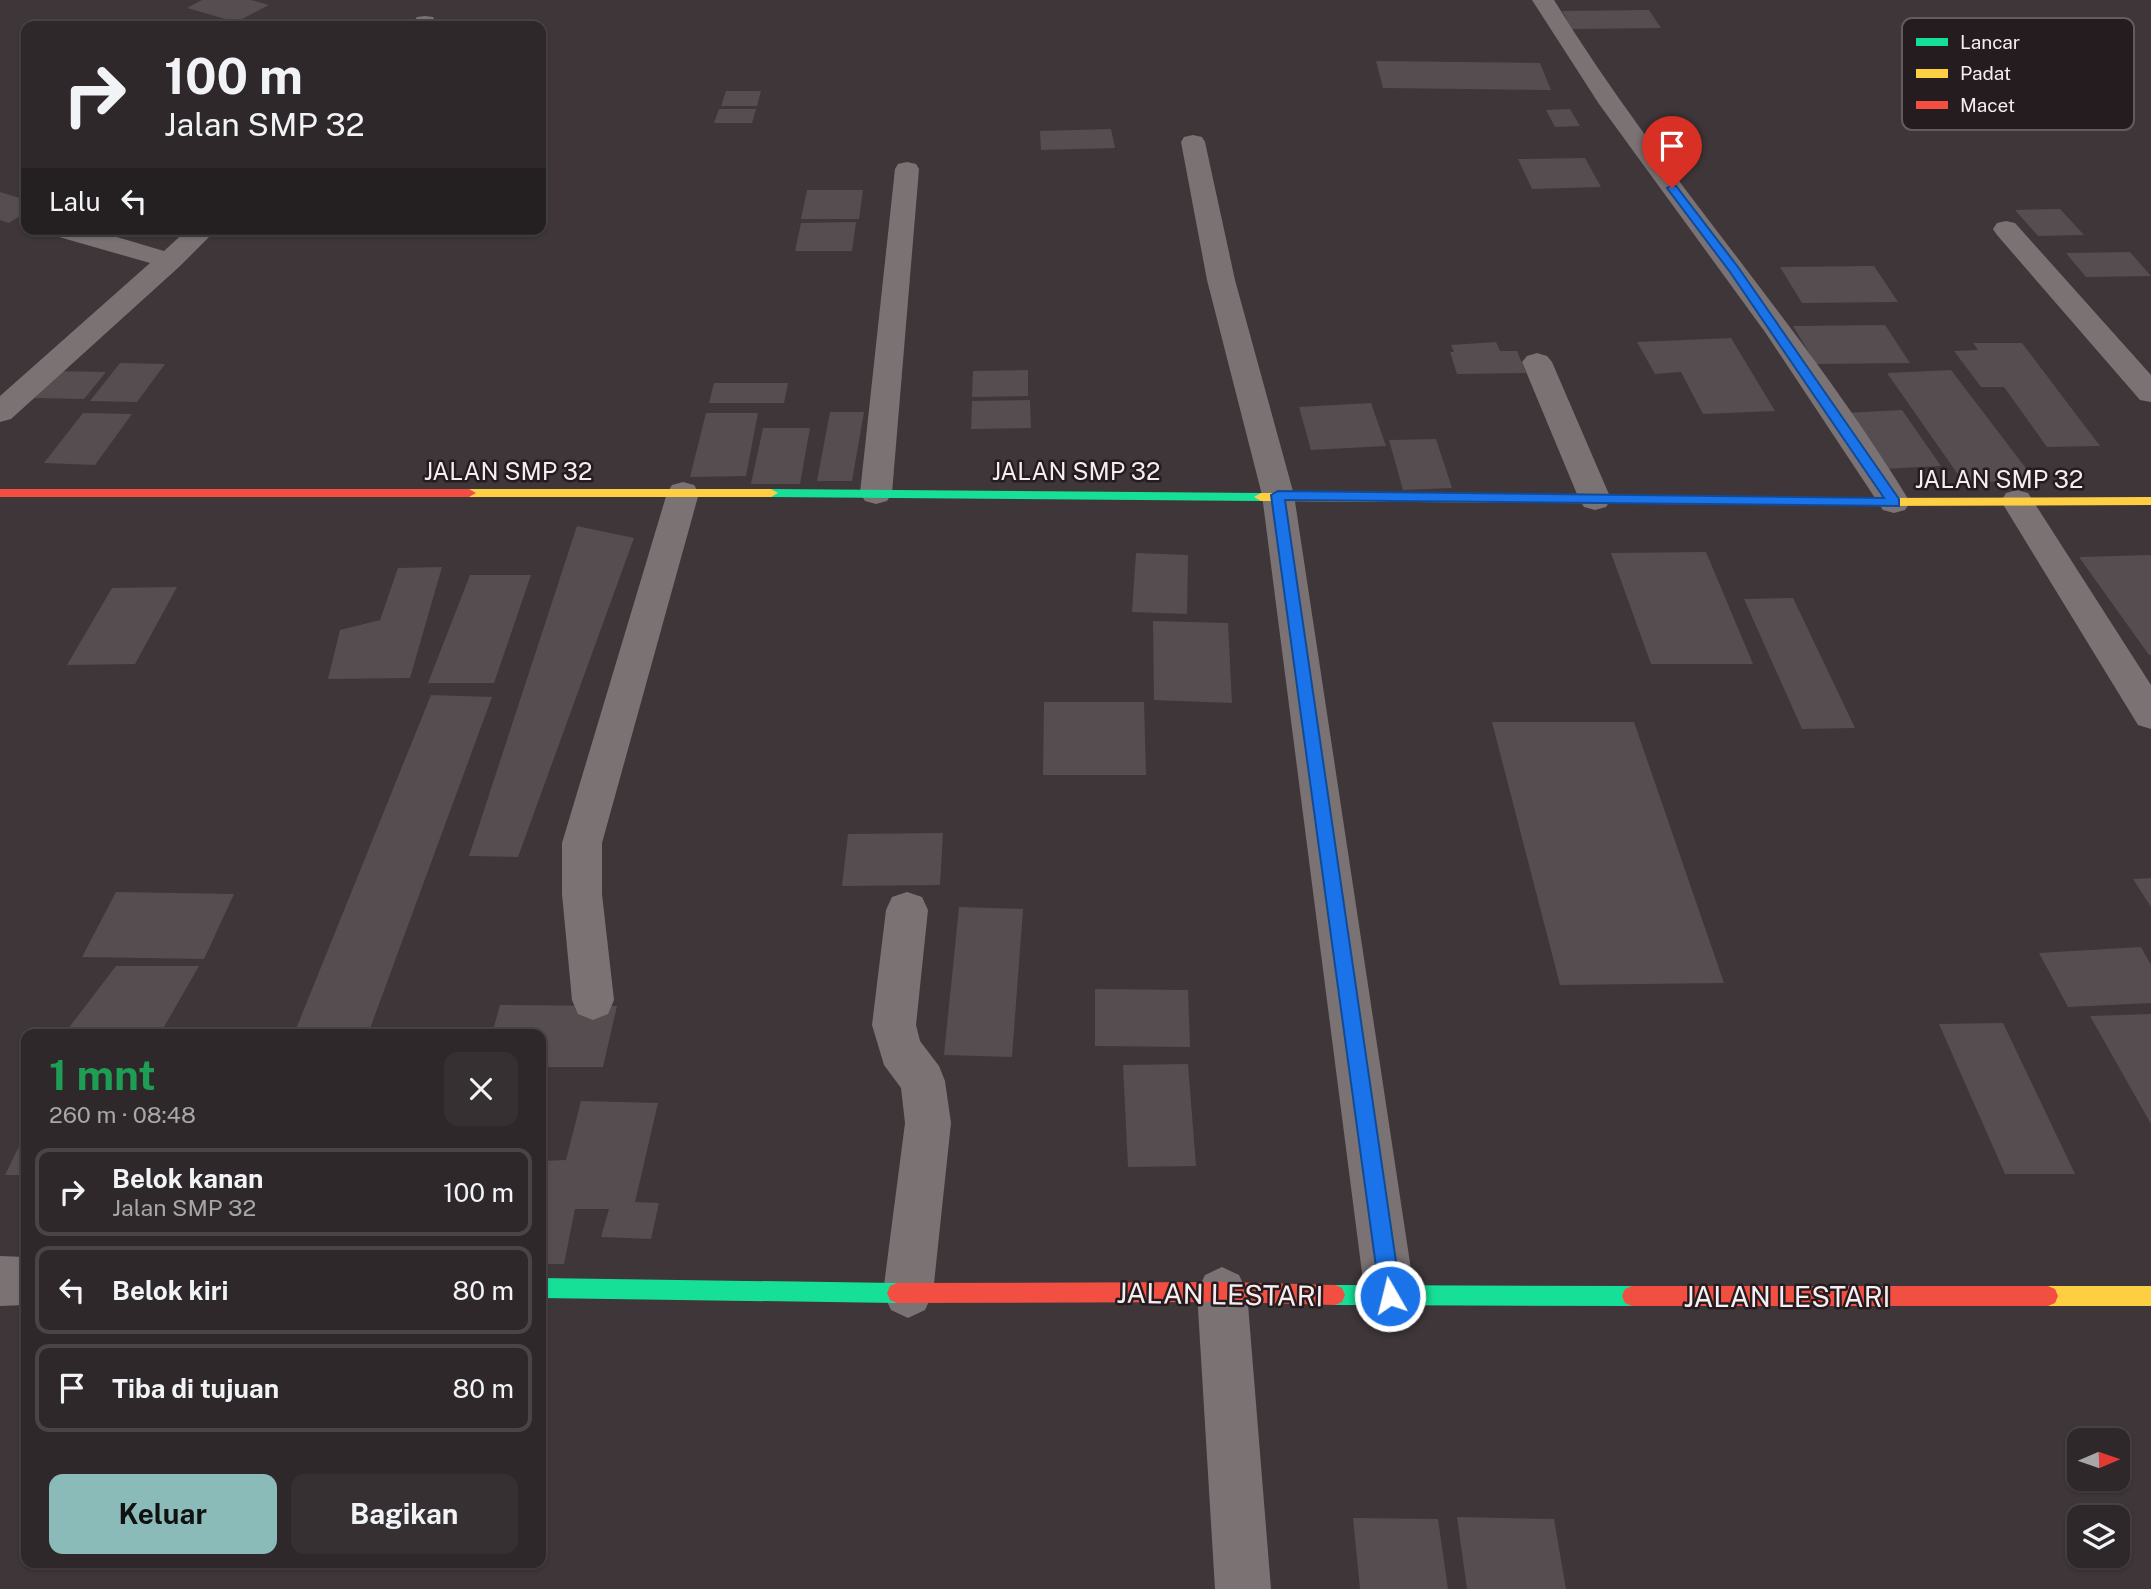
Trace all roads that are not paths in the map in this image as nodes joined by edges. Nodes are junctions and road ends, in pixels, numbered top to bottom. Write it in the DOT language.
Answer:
graph roads {
  1 [pos="1543,0"];
  2 [pos="1193,142"];
  3 [pos="907,169"];
  4 [pos="2006,229"];
  5 [pos="81,235"];
  6 [pos="198,235"];
  7 [pos="170,261"];
  8 [pos="1537,362"];
  9 [pos="2151,393"];
  10 [pos="0,412"];
  11 [pos="0,493"];
  12 [pos="683,493"];
  13 [pos="876,493"];
  14 [pos="1278,495"];
  15 [pos="1595,499"];
  16 [pos="2017,501"];
  17 [pos="2151,501"];
  18 [pos="1894,502"];
  19 [pos="2151,715"];
  20 [pos="907,911"];
  21 [pos="593,1000"];
  22 [pos="0,1280"];
  23 [pos="21,1281"];
  24 [pos="546,1288"];
  25 [pos="1222,1292"];
  26 [pos="908,1293"];
  27 [pos="1390,1296"];
  28 [pos="2151,1296"];
  29 [pos="1243,1589"];
  1 -- 18 [label="street"];
  2 -- 14 [label="street"];
  3 -- 13 [label="street"];
  4 -- 9 [label="street"];
  5 -- 7 [label="street"];
  6 -- 7 [label="street"];
  7 -- 10 [label="street"];
  8 -- 15 [label="street"];
  11 -- 12 [label="street, JALAN SMP 32"];
  12 -- 13 [label="street, JALAN SMP 32"];
  12 -- 21 [label="street"];
  13 -- 14 [label="street, JALAN SMP 32"];
  14 -- 15 [label="street, JALAN SMP 32"];
  14 -- 27 [label="street"];
  15 -- 18 [label="street, JALAN SMP 32"];
  16 -- 17 [label="street, JALAN SMP 32"];
  16 -- 18 [label="street, JALAN SMP 32"];
  16 -- 19 [label="street"];
  20 -- 26 [label="street"];
  22 -- 23 [label="street"];
  24 -- 26 [label="street, JALAN LESTARI"];
  25 -- 26 [label="street, JALAN LESTARI"];
  25 -- 27 [label="street, JALAN LESTARI"];
  25 -- 29 [label="street"];
  27 -- 28 [label="street, JALAN LESTARI"];
}
